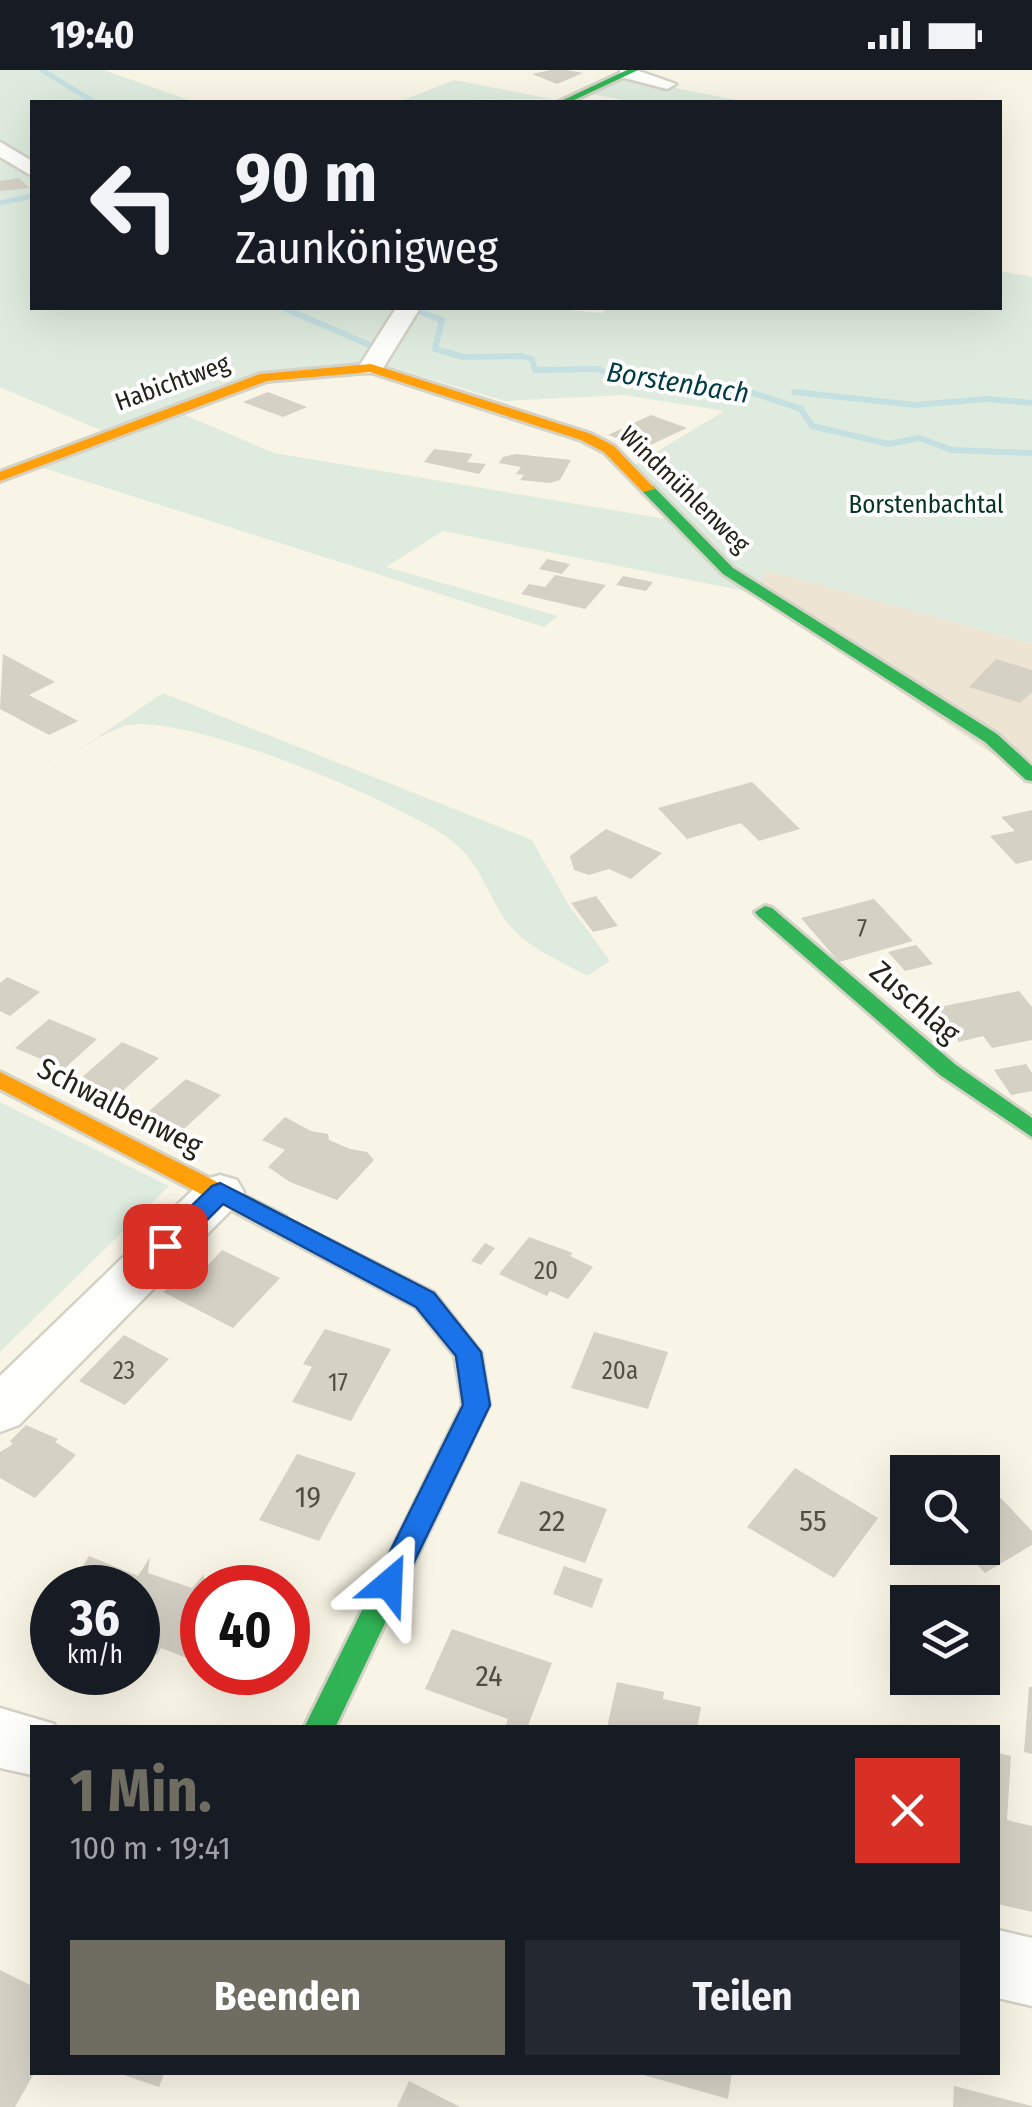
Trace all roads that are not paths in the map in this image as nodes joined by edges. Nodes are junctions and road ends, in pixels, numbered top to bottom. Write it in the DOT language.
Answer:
graph roads {
  1 [pos="631,72"];
  2 [pos="667,84"];
  3 [pos="568,100"];
  4 [pos="0,148"];
  5 [pos="30,169"];
  6 [pos="407,310"];
  7 [pos="370,368"];
  8 [pos="0,477"];
  9 [pos="1032,776"];
  10 [pos="765,912"];
  11 [pos="0,1080"];
  12 [pos="1032,1128"];
  13 [pos="220,1192"];
  14 [pos="0,1410"];
  15 [pos="320,1725"];
  16 [pos="0,1738"];
  17 [pos="30,1745"];
  18 [pos="1000,1964"];
  19 [pos="1032,1972"];
  1 -- 2 [label="street"];
  1 -- 3 [label="street"];
  4 -- 5 [label="street"];
  6 -- 7 [label="street"];
  7 -- 8 [label="street, Habichtweg"];
  7 -- 9 [label="street, Windmühlenweg"];
  10 -- 12 [label="street, Zuschlag"];
  11 -- 13 [label="street, Schwalbenweg"];
  13 -- 14 [label="street"];
  13 -- 15 [label="street, Schwalbenweg"];
  16 -- 17 [label="street"];
  18 -- 19 [label="street"];
}
